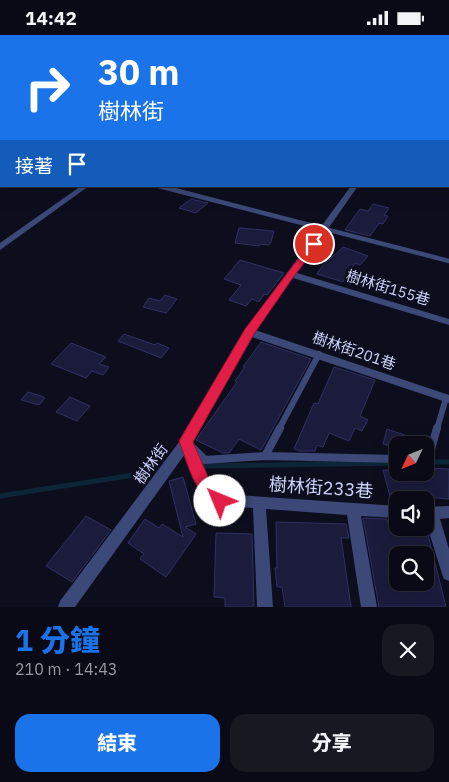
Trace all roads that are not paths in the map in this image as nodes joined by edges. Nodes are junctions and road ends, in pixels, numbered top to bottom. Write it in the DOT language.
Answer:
graph roads {
  1 [pos="85,187"];
  2 [pos="163,187"];
  3 [pos="354,187"];
  4 [pos="326,229"];
  5 [pos="0,247"];
  6 [pos="449,261"];
  7 [pos="290,274"];
  8 [pos="449,321"];
  9 [pos="250,332"];
  10 [pos="319,354"];
  11 [pos="447,399"];
  12 [pos="434,437"];
  13 [pos="186,441"];
  14 [pos="264,456"];
  15 [pos="389,459"];
  16 [pos="259,502"];
  17 [pos="353,510"];
  18 [pos="389,512"];
  19 [pos="434,513"];
  20 [pos="449,513"];
  21 [pos="434,530"];
  22 [pos="449,574"];
  23 [pos="66,607"];
  24 [pos="265,607"];
  25 [pos="368,607"];
  1 -- 5 [label="street"];
  2 -- 4 [label="lane"];
  3 -- 4 [label="street, 樹林街"];
  4 -- 6 [label="lane"];
  4 -- 7 [label="street, 樹林街"];
  7 -- 8 [label="street, 樹林街155巷"];
  7 -- 9 [label="street, 樹林街"];
  9 -- 10 [label="street, 樹林街201巷"];
  9 -- 13 [label="street, 樹林街"];
  10 -- 11 [label="street, 樹林街201巷"];
  10 -- 14 [label="lane"];
  11 -- 12 [label="lane"];
  13 -- 14 [label="lane"];
  13 -- 16 [label="street, 樹林街233巷"];
  13 -- 23 [label="street, 樹林街"];
  14 -- 15 [label="lane"];
  16 -- 17 [label="street, 樹林街233巷"];
  16 -- 24 [label="street"];
  17 -- 18 [label="street, 樹林街233巷"];
  17 -- 25 [label="street"];
  19 -- 20 [label="street"];
  21 -- 22 [label="street"];
}
